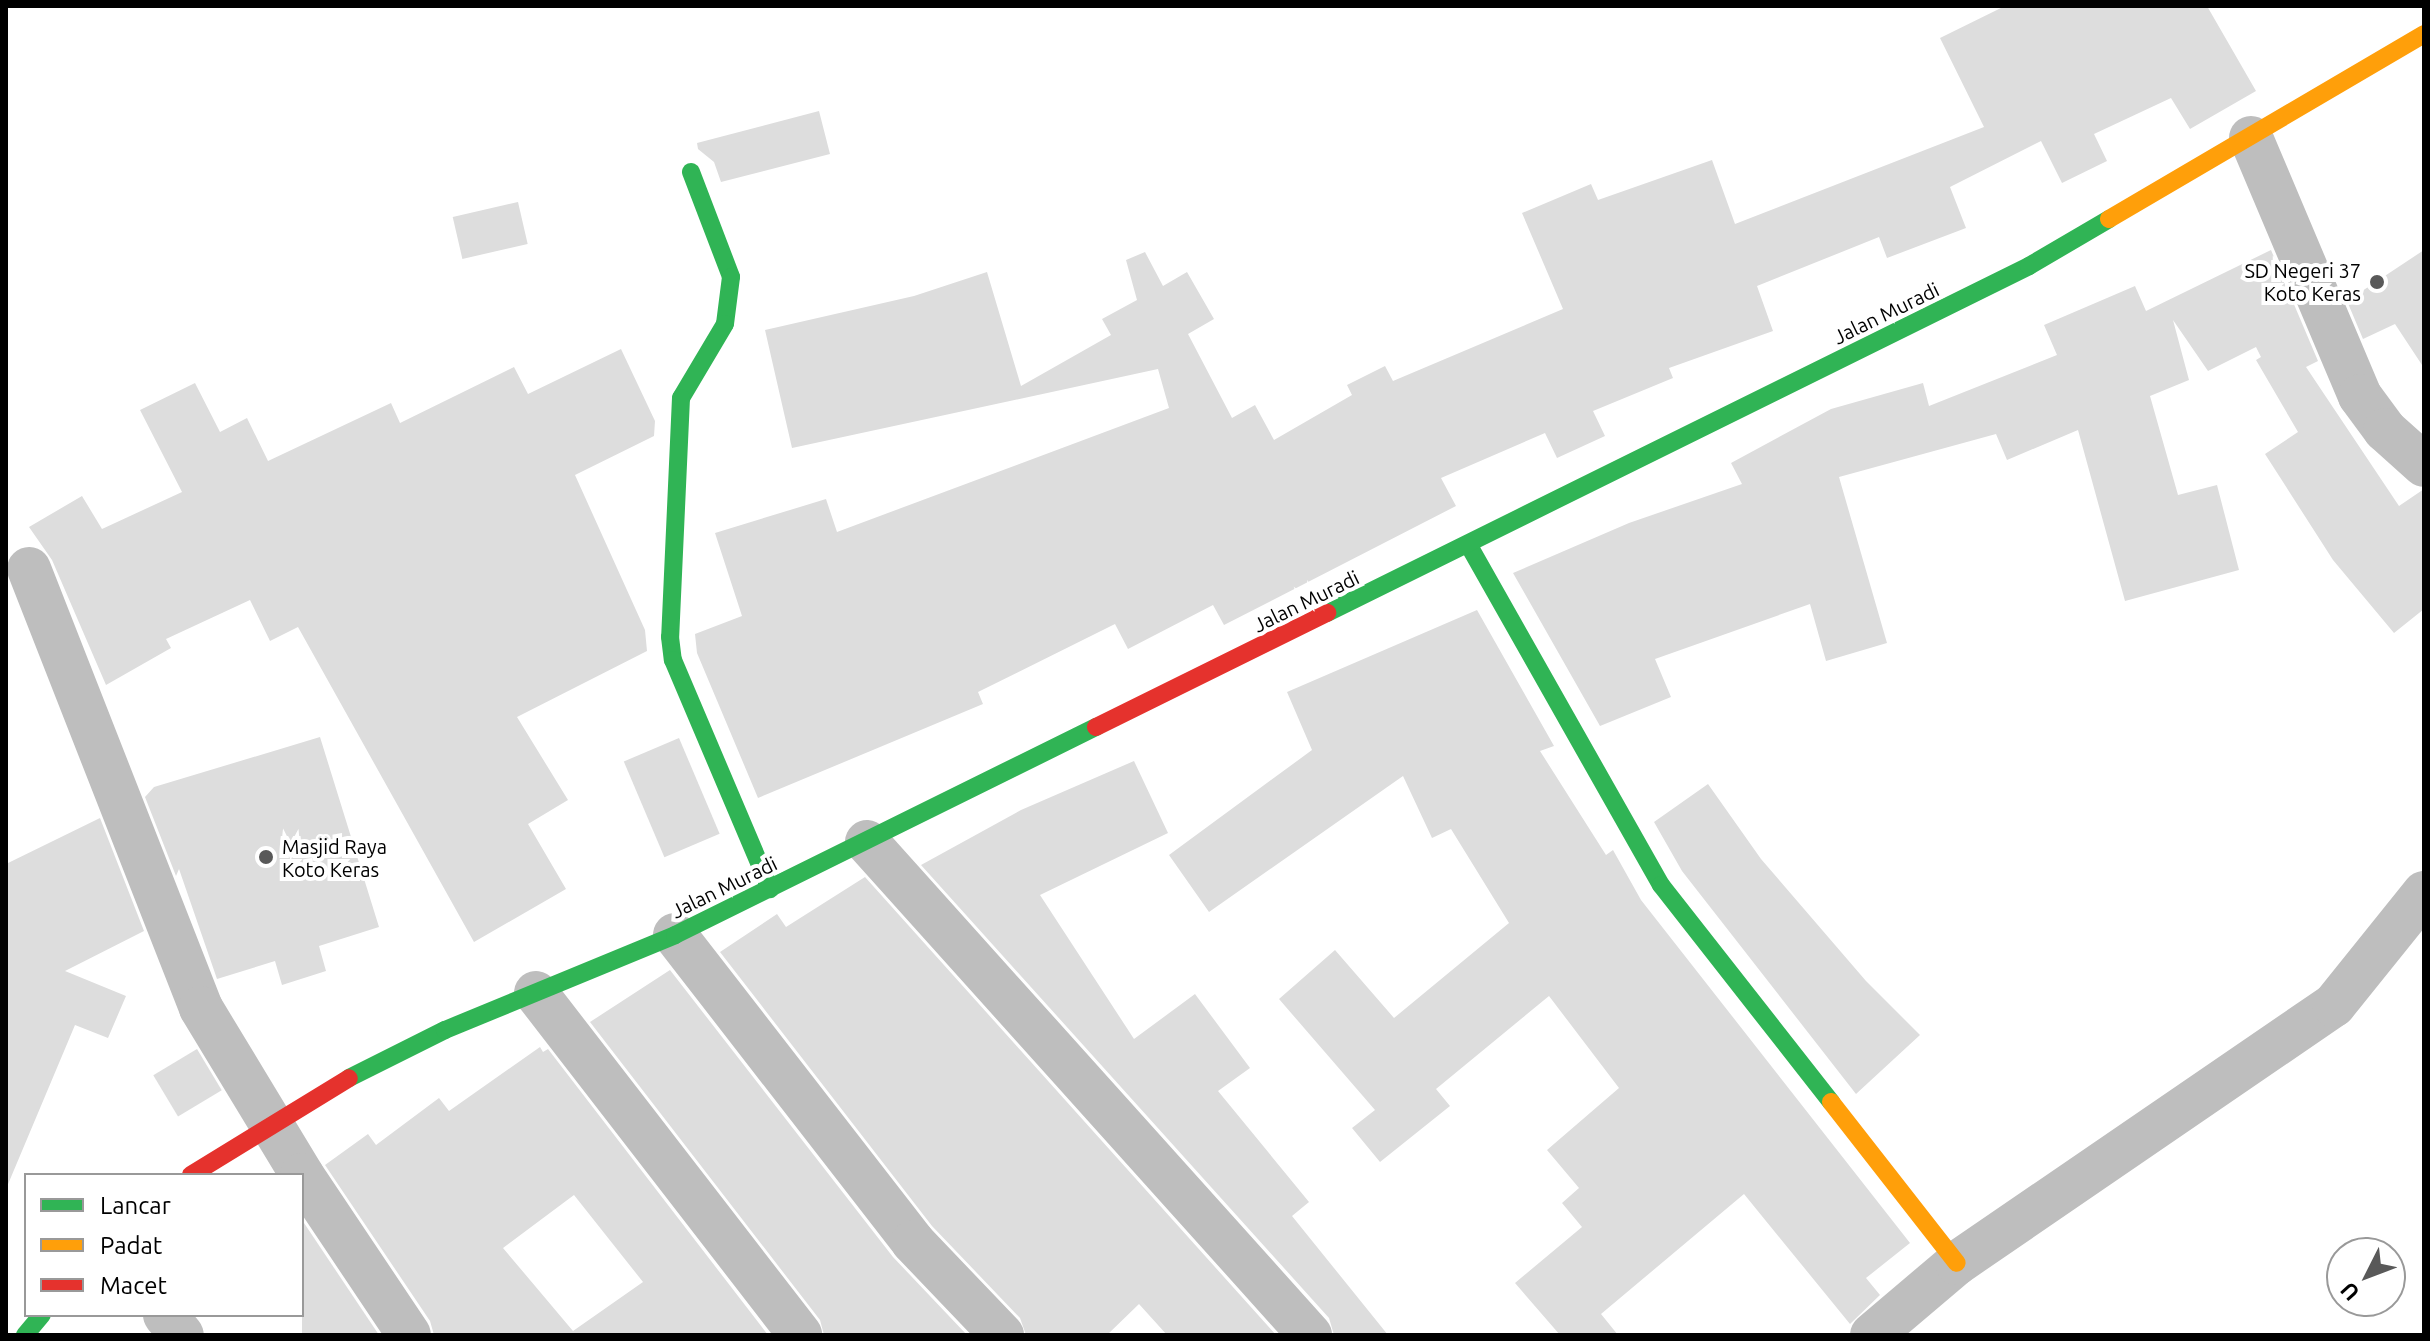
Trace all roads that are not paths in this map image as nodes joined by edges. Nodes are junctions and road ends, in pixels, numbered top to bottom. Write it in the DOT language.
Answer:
graph roads {
  1 [pos="2424,34"];
  2 [pos="2251,138"];
  3 [pos="691,172"];
  4 [pos="2424,465"];
  5 [pos="1468,544"];
  6 [pos="29,569"];
  7 [pos="867,842"];
  8 [pos="770,889"];
  9 [pos="2424,893"];
  10 [pos="675,935"];
  11 [pos="536,993"];
  12 [pos="269,1126"];
  13 [pos="194,1173"];
  14 [pos="301,1173"];
  15 [pos="304,1178"];
  16 [pos="1957,1263"];
  17 [pos="40,1317"];
  18 [pos="167,1317"];
  19 [pos="25,1335"];
  20 [pos="182,1335"];
  21 [pos="409,1335"];
  22 [pos="800,1335"];
  23 [pos="1002,1335"];
  24 [pos="1310,1335"];
  25 [pos="1872,1335"];
  1 -- 2 [label="main road, Jalan Muradi"];
  2 -- 4 [label="street"];
  2 -- 5 [label="main road, Jalan Muradi"];
  3 -- 8 [label="main road"];
  5 -- 7 [label="main road, Jalan Muradi"];
  5 -- 16 [label="main road"];
  6 -- 12 [label="street"];
  7 -- 8 [label="main road, Jalan Muradi"];
  7 -- 24 [label="street"];
  8 -- 10 [label="main road, Jalan Muradi"];
  9 -- 16 [label="street"];
  10 -- 11 [label="main road, Jalan Muradi"];
  10 -- 23 [label="street"];
  11 -- 12 [label="main road, Jalan Muradi"];
  11 -- 22 [label="street"];
  12 -- 13 [label="main road, Jalan Muradi"];
  12 -- 14 [label="street"];
  15 -- 21 [label="street"];
  16 -- 25 [label="street"];
  17 -- 19 [label="main road"];
  18 -- 20 [label="street"];
}
